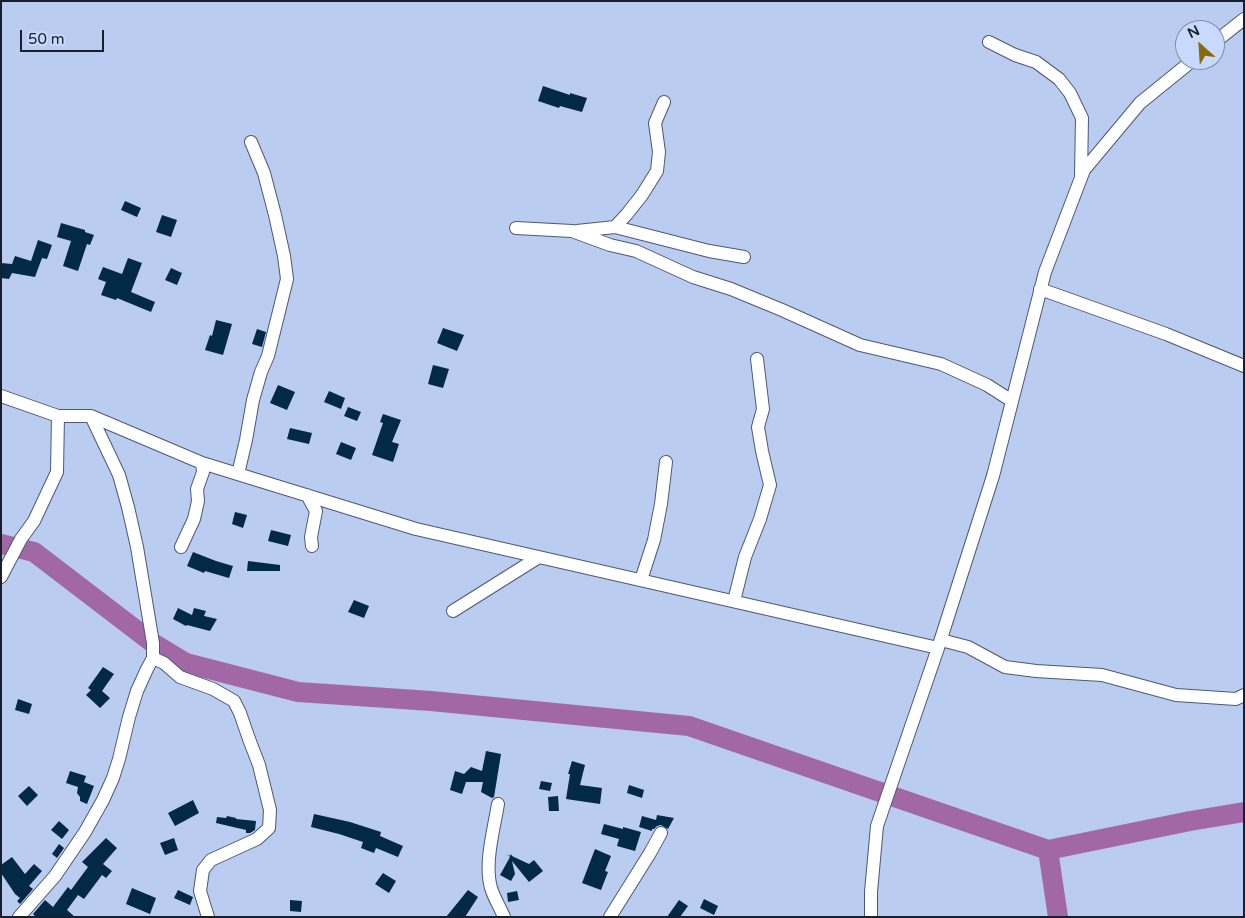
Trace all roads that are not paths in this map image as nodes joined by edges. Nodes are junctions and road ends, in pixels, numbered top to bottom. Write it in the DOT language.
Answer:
graph roads {
  1 [pos="1244,19"];
  2 [pos="1225,34"];
  3 [pos="989,42"];
  4 [pos="1181,70"];
  5 [pos="664,102"];
  6 [pos="251,142"];
  7 [pos="1081,178"];
  8 [pos="615,227"];
  9 [pos="516,228"];
  10 [pos="572,231"];
  11 [pos="744,257"];
  12 [pos="1040,290"];
  13 [pos="757,359"];
  14 [pos="1244,366"];
  15 [pos="1,396"];
  16 [pos="1012,402"];
  17 [pos="58,416"];
  18 [pos="91,416"];
  19 [pos="666,462"];
  20 [pos="202,463"];
  21 [pos="238,474"];
  22 [pos="308,495"];
  23 [pos="312,546"];
  24 [pos="182,547"];
  25 [pos="539,557"];
  26 [pos="1,577"];
  27 [pos="640,580"];
  28 [pos="734,601"];
  29 [pos="452,611"];
  30 [pos="940,644"];
  31 [pos="153,658"];
  32 [pos="1244,695"];
  33 [pos="498,804"];
  34 [pos="661,832"];
  35 [pos="19,917"];
  36 [pos="208,917"];
  37 [pos="504,917"];
  38 [pos="610,917"];
  39 [pos="872,917"];
  1 -- 2 [label="street"];
  3 -- 7 [label="street"];
  4 -- 7 [label="street"];
  5 -- 8 [label="street"];
  6 -- 21 [label="street"];
  7 -- 12 [label="street"];
  8 -- 10 [label="street"];
  8 -- 11 [label="street"];
  9 -- 10 [label="street"];
  10 -- 16 [label="street"];
  12 -- 14 [label="street"];
  12 -- 16 [label="street"];
  13 -- 28 [label="street"];
  15 -- 17 [label="street"];
  16 -- 30 [label="street"];
  17 -- 18 [label="street"];
  17 -- 26 [label="street"];
  18 -- 20 [label="street"];
  18 -- 31 [label="street"];
  19 -- 27 [label="street"];
  20 -- 21 [label="street"];
  20 -- 24 [label="street"];
  21 -- 22 [label="street"];
  22 -- 23 [label="street"];
  22 -- 25 [label="street"];
  25 -- 27 [label="street"];
  25 -- 29 [label="street"];
  27 -- 28 [label="street"];
  28 -- 30 [label="street"];
  30 -- 32 [label="street"];
  30 -- 39 [label="street"];
  31 -- 35 [label="street"];
  31 -- 36 [label="street"];
  33 -- 37 [label="street"];
  34 -- 38 [label="street"];
}
